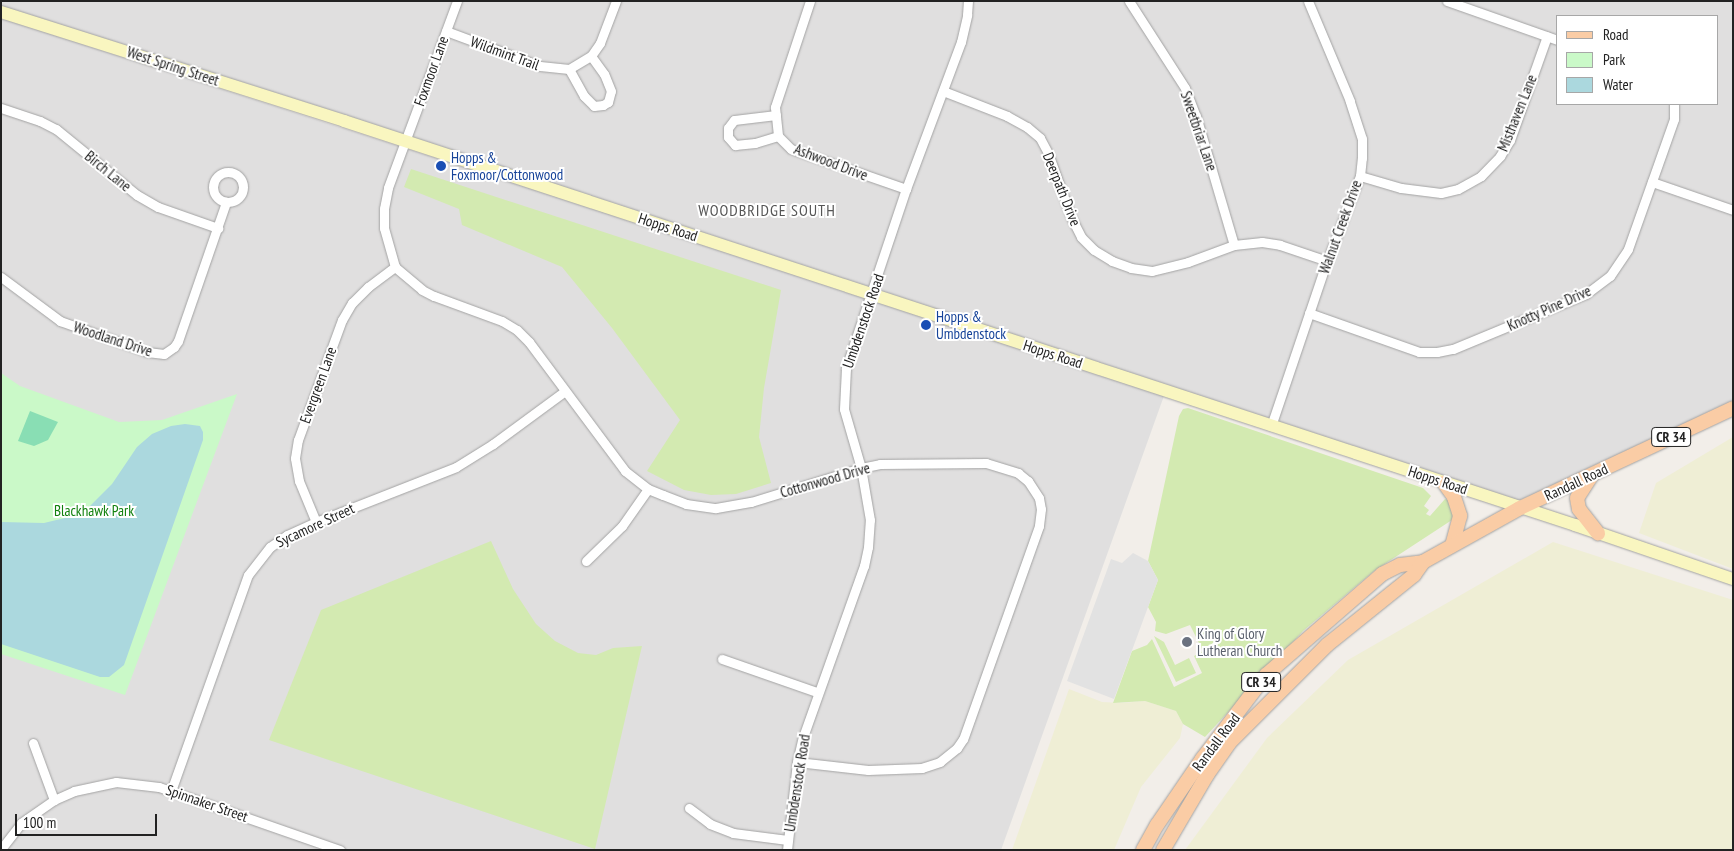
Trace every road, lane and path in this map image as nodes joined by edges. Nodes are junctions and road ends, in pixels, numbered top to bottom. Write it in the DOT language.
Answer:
graph roads {
  1 [pos="457,1"];
  2 [pos="616,1"];
  3 [pos="810,1"];
  4 [pos="968,1"];
  5 [pos="1128,1"];
  6 [pos="1447,1"];
  7 [pos="1310,2"];
  8 [pos="1,12"];
  9 [pos="446,31"];
  10 [pos="1547,36"];
  11 [pos="1556,39"];
  12 [pos="592,56"];
  13 [pos="569,68"];
  14 [pos="944,91"];
  15 [pos="1674,105"];
  16 [pos="1,108"];
  17 [pos="776,115"];
  18 [pos="344,121"];
  19 [pos="778,136"];
  20 [pos="406,141"];
  21 [pos="1360,176"];
  22 [pos="1652,182"];
  23 [pos="906,189"];
  24 [pos="226,202"];
  25 [pos="1733,210"];
  26 [pos="218,228"];
  27 [pos="1234,244"];
  28 [pos="1327,261"];
  29 [pos="395,267"];
  30 [pos="1,277"];
  31 [pos="872,294"];
  32 [pos="1309,313"];
  33 [pos="565,391"];
  34 [pos="1733,408"];
  35 [pos="1271,426"];
  36 [pos="861,468"];
  37 [pos="1592,474"];
  38 [pos="1444,483"];
  39 [pos="648,489"];
  40 [pos="1520,508"];
  41 [pos="316,522"];
  42 [pos="1598,533"];
  43 [pos="1452,545"];
  44 [pos="586,561"];
  45 [pos="1423,562"];
  46 [pos="1733,579"];
  47 [pos="722,659"];
  48 [pos="817,692"];
  49 [pos="33,743"];
  50 [pos="798,762"];
  51 [pos="170,790"];
  52 [pos="54,800"];
  53 [pos="689,808"];
  54 [pos="788,840"];
  55 [pos="1,849"];
  56 [pos="340,850"];
  57 [pos="787,850"];
  58 [pos="1143,850"];
  59 [pos="1163,850"];
  1 -- 9 [label="street, Foxmoor Lane"];
  2 -- 12 [label="street"];
  3 -- 17 [label="street, Ashwood Drive"];
  4 -- 14 [label="street, Umbdenstock Road"];
  5 -- 27 [label="street, Sweetbriar Lane"];
  6 -- 10 [label="street"];
  7 -- 21 [label="street, Walnut Creek Drive"];
  8 -- 18 [label="main road, West Spring Street"];
  9 -- 13 [label="street, Wildmint Trail"];
  9 -- 20 [label="street, Foxmoor Lane"];
  10 -- 11 [label="street"];
  10 -- 21 [label="street, Misthaven Lane"];
  12 -- 13 [label="street"];
  12 -- 13 [label="street"];
  14 -- 23 [label="street, Umbdenstock Road"];
  14 -- 27 [label="street, Deerpath Drive"];
  15 -- 22 [label="street, Knotty Pine Drive"];
  16 -- 26 [label="street, Birch Lane"];
  17 -- 19 [label="street, Ashwood Drive"];
  17 -- 19 [label="street"];
  18 -- 20 [label="main road, Hopps Road"];
  19 -- 23 [label="street, Ashwood Drive"];
  20 -- 29 [label="street"];
  20 -- 31 [label="main road, Hopps Road"];
  21 -- 28 [label="street, Walnut Creek Drive"];
  22 -- 25 [label="street"];
  22 -- 32 [label="street, Knotty Pine Drive"];
  23 -- 31 [label="street, Umbdenstock Road"];
  24 -- 26 [label="street, Woodland Drive"];
  26 -- 30 [label="street, Woodland Drive"];
  27 -- 28 [label="street, Deerpath Drive"];
  28 -- 32 [label="street, Walnut Creek Drive"];
  29 -- 33 [label="street, Cottonwood Drive"];
  29 -- 41 [label="street, Evergreen Lane"];
  31 -- 35 [label="main road, Hopps Road"];
  31 -- 36 [label="street, Umbdenstock Road"];
  32 -- 35 [label="street, Walnut Creek Drive"];
  33 -- 39 [label="street, Cottonwood Drive"];
  33 -- 41 [label="street, Sycamore Street"];
  34 -- 37 [label="main road, Randall Road / CR 34"];
  35 -- 38 [label="main road, Hopps Road"];
  36 -- 39 [label="street, Cottonwood Drive"];
  36 -- 48 [label="street, Umbdenstock Road"];
  36 -- 50 [label="street, Cottonwood Drive"];
  37 -- 40 [label="main road, Randall Road / CR 34"];
  37 -- 42 [label="main road"];
  38 -- 40 [label="main road, Hopps Road"];
  38 -- 43 [label="main road"];
  39 -- 44 [label="street"];
  40 -- 42 [label="main road, Hopps Road"];
  40 -- 43 [label="main road, Randall Road / CR 34"];
  41 -- 51 [label="street, Sycamore Street"];
  42 -- 46 [label="main road, Hopps Road"];
  43 -- 45 [label="main road, Randall Road / CR 34"];
  45 -- 58 [label="main road, Randall Road / CR 34"];
  45 -- 59 [label="main road, Randall Road / CR 34"];
  47 -- 48 [label="street"];
  48 -- 50 [label="street, Umbdenstock Road"];
  49 -- 52 [label="street"];
  50 -- 54 [label="street, Umbdenstock Road"];
  51 -- 52 [label="street, Spinnaker Street"];
  51 -- 56 [label="street, Spinnaker Street"];
  52 -- 55 [label="street, Spinnaker Street"];
  53 -- 54 [label="street"];
  54 -- 57 [label="street, Umbdenstock Road"];
}
